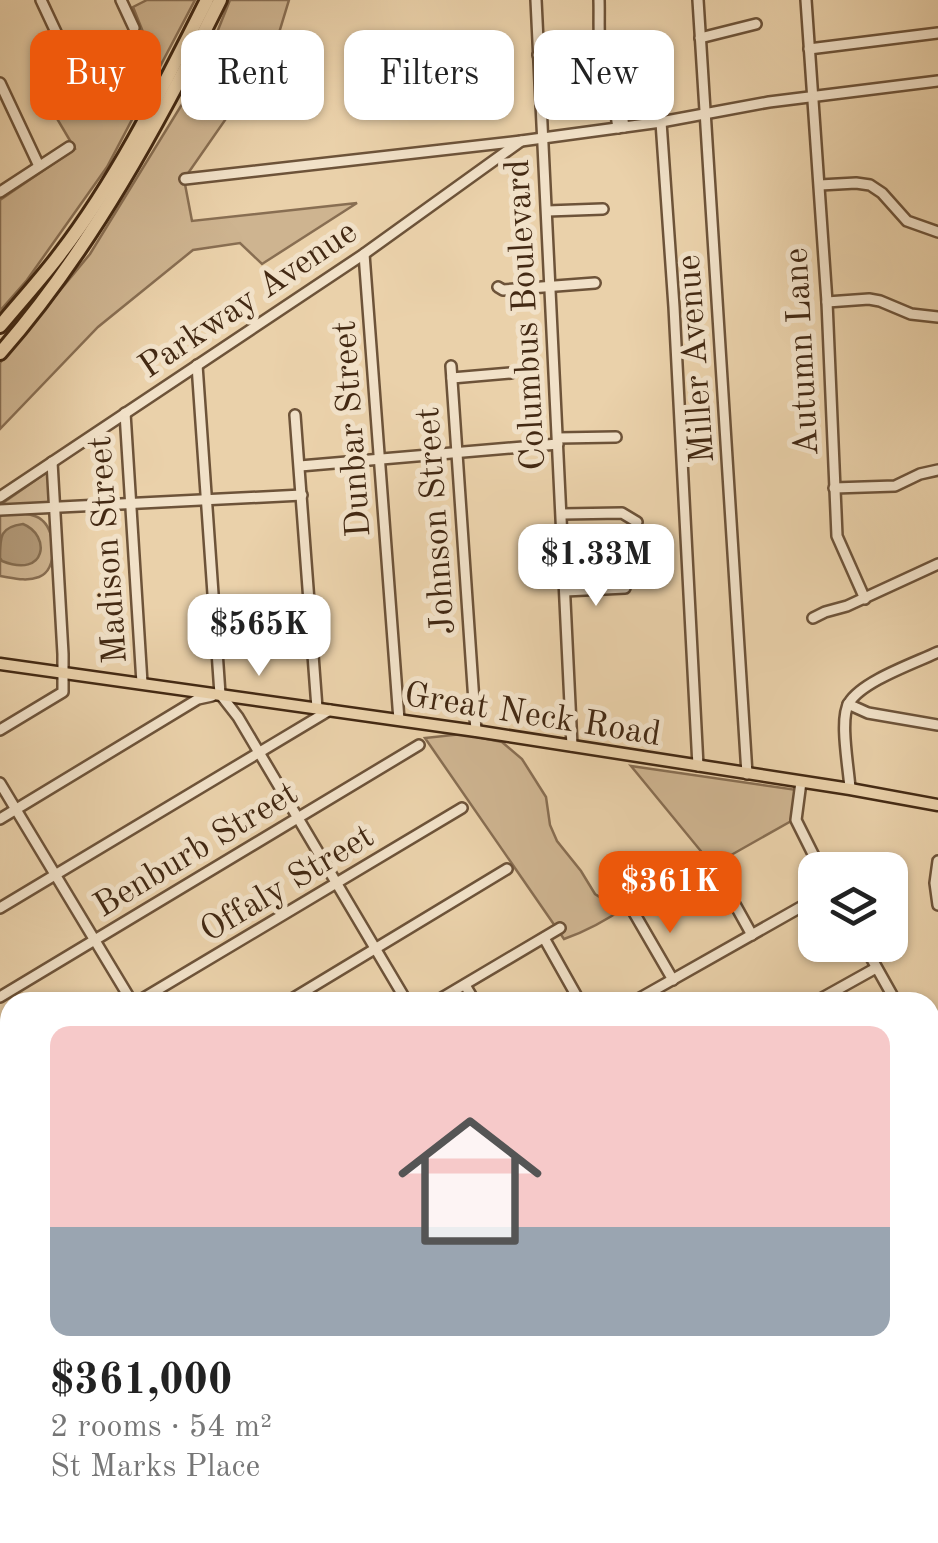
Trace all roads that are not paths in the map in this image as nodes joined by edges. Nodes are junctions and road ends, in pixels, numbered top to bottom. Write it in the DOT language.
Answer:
graph roads {
  1 [pos="41,0"];
  2 [pos="121,0"];
  3 [pos="207,0"];
  4 [pos="220,0"];
  5 [pos="536,0"];
  6 [pos="599,0"];
  7 [pos="698,0"];
  8 [pos="806,0"];
  9 [pos="756,24"];
  10 [pos="134,28"];
  11 [pos="55,30"];
  12 [pos="537,30"];
  13 [pos="938,32"];
  14 [pos="700,38"];
  15 [pos="809,48"];
  16 [pos="938,81"];
  17 [pos="0,82"];
  18 [pos="814,96"];
  19 [pos="705,115"];
  20 [pos="541,120"];
  21 [pos="661,122"];
  22 [pos="621,128"];
  23 [pos="542,137"];
  24 [pos="521,141"];
  25 [pos="69,146"];
  26 [pos="39,166"];
  27 [pos="185,179"];
  28 [pos="820,185"];
  29 [pos="0,192"];
  30 [pos="603,209"];
  31 [pos="547,211"];
  32 [pos="938,232"];
  33 [pos="364,254"];
  34 [pos="595,283"];
  35 [pos="550,286"];
  36 [pos="498,287"];
  37 [pos="826,302"];
  38 [pos="938,317"];
  39 [pos="0,326"];
  40 [pos="0,353"];
  41 [pos="198,365"];
  42 [pos="511,374"];
  43 [pos="125,413"];
  44 [pos="295,415"];
  45 [pos="616,437"];
  46 [pos="558,441"];
  47 [pos="457,452"];
  48 [pos="381,459"];
  49 [pos="52,462"];
  50 [pos="300,466"];
  51 [pos="938,470"];
  52 [pos="834,488"];
  53 [pos="302,495"];
  54 [pos="0,497"];
  55 [pos="207,499"];
  56 [pos="131,504"];
  57 [pos="56,508"];
  58 [pos="0,510"];
  59 [pos="562,514"];
  60 [pos="636,522"];
  61 [pos="938,564"];
  62 [pos="625,588"];
  63 [pos="565,591"];
  64 [pos="865,599"];
  65 [pos="813,618"];
  66 [pos="938,652"];
  67 [pos="0,664"];
  68 [pos="63,674"];
  69 [pos="142,683"];
  70 [pos="220,694"];
  71 [pos="848,704"];
  72 [pos="318,708"];
  73 [pos="330,710"];
  74 [pos="400,720"];
  75 [pos="938,725"];
  76 [pos="0,730"];
  77 [pos="476,731"];
  78 [pos="419,745"];
  79 [pos="572,746"];
  80 [pos="259,753"];
  81 [pos="698,766"];
  82 [pos="748,774"];
  83 [pos="801,782"];
  84 [pos="0,783"];
  85 [pos="850,789"];
  86 [pos="938,805"];
  87 [pos="462,808"];
  88 [pos="16,810"];
  89 [pos="297,818"];
  90 [pos="0,819"];
  91 [pos="813,852"];
  92 [pos="938,861"];
  93 [pos="713,864"];
  94 [pos="507,869"];
  95 [pos="55,874"];
  96 [pos="936,883"];
  97 [pos="336,884"];
  98 [pos="938,905"];
  99 [pos="0,908"];
  100 [pos="798,909"];
  101 [pos="633,910"];
  102 [pos="560,928"];
  103 [pos="752,935"];
  104 [pos="544,938"];
  105 [pos="95,940"];
  106 [pos="376,949"];
  107 [pos="873,962"];
  108 [pos="876,968"];
  109 [pos="673,980"];
  110 [pos="465,985"];
  111 [pos="10,992"];
  112 [pos="129,992"];
  113 [pos="152,992"];
  114 [pos="304,992"];
  115 [pos="401,992"];
  116 [pos="453,992"];
  117 [pos="469,992"];
  118 [pos="574,992"];
  119 [pos="651,992"];
  120 [pos="833,992"];
  121 [pos="890,992"];
  1 -- 11 [label="street"];
  2 -- 10 [label="street"];
  3 -- 39 [label="highway"];
  4 -- 40 [label="highway"];
  5 -- 12 [label="street, Columbus Boulevard"];
  6 -- 22 [label="street"];
  7 -- 14 [label="street, Miller Avenue"];
  8 -- 15 [label="street, Autumn Lane"];
  9 -- 14 [label="street"];
  13 -- 15 [label="street"];
  14 -- 19 [label="street, Miller Avenue"];
  15 -- 18 [label="street, Autumn Lane"];
  16 -- 18 [label="street"];
  17 -- 26 [label="street"];
  18 -- 19 [label="street"];
  18 -- 28 [label="street, Autumn Lane"];
  19 -- 21 [label="street"];
  19 -- 82 [label="street, Miller Avenue"];
  20 -- 23 [label="street, Columbus Boulevard"];
  21 -- 22 [label="street"];
  21 -- 81 [label="street"];
  22 -- 23 [label="street"];
  23 -- 24 [label="street"];
  23 -- 31 [label="street, Columbus Boulevard"];
  24 -- 27 [label="street"];
  24 -- 33 [label="street, Parkway Avenue"];
  25 -- 26 [label="street"];
  26 -- 29 [label="street"];
  28 -- 32 [label="street"];
  28 -- 37 [label="street, Autumn Lane"];
  30 -- 31 [label="street"];
  31 -- 35 [label="street, Columbus Boulevard"];
  33 -- 41 [label="street, Parkway Avenue"];
  33 -- 48 [label="street, Dunbar Street"];
  34 -- 35 [label="street"];
  35 -- 36 [label="street"];
  35 -- 46 [label="street, Columbus Boulevard"];
  37 -- 38 [label="street"];
  37 -- 52 [label="street, Autumn Lane"];
  41 -- 43 [label="street, Parkway Avenue"];
  41 -- 55 [label="street"];
  42 -- 47 [label="street, Johnson Street"];
  43 -- 49 [label="street, Parkway Avenue"];
  43 -- 56 [label="street, Madison Street"];
  44 -- 50 [label="street"];
  45 -- 46 [label="street"];
  46 -- 47 [label="street"];
  46 -- 59 [label="street, Columbus Boulevard"];
  47 -- 48 [label="street"];
  47 -- 77 [label="street, Johnson Street"];
  48 -- 50 [label="street"];
  48 -- 74 [label="street, Dunbar Street"];
  49 -- 54 [label="street, Parkway Avenue"];
  49 -- 57 [label="street"];
  50 -- 53 [label="street"];
  51 -- 52 [label="street"];
  52 -- 64 [label="street, Autumn Lane"];
  53 -- 55 [label="street"];
  53 -- 72 [label="street"];
  55 -- 56 [label="street"];
  55 -- 70 [label="street"];
  56 -- 57 [label="street"];
  56 -- 69 [label="street, Madison Street"];
  57 -- 58 [label="street"];
  57 -- 68 [label="street"];
  59 -- 60 [label="street"];
  59 -- 63 [label="street, Columbus Boulevard"];
  61 -- 64 [label="street"];
  62 -- 63 [label="street"];
  63 -- 79 [label="street, Columbus Boulevard"];
  64 -- 65 [label="street"];
  66 -- 71 [label="street"];
  67 -- 68 [label="main road, Great Neck Road"];
  68 -- 69 [label="main road, Great Neck Road"];
  68 -- 76 [label="street"];
  69 -- 70 [label="main road, Great Neck Road"];
  70 -- 72 [label="main road, Great Neck Road"];
  70 -- 80 [label="street"];
  70 -- 88 [label="street"];
  71 -- 75 [label="street"];
  71 -- 85 [label="street"];
  72 -- 73 [label="main road, Great Neck Road"];
  73 -- 74 [label="main road, Great Neck Road"];
  73 -- 80 [label="street"];
  74 -- 77 [label="main road, Great Neck Road"];
  77 -- 79 [label="main road, Great Neck Road"];
  78 -- 89 [label="street, Benburb Street"];
  79 -- 81 [label="main road, Great Neck Road"];
  80 -- 89 [label="street"];
  80 -- 95 [label="street"];
  81 -- 82 [label="main road, Great Neck Road"];
  82 -- 83 [label="main road, Great Neck Road"];
  83 -- 85 [label="main road, Great Neck Road"];
  83 -- 91 [label="street"];
  84 -- 88 [label="street"];
  85 -- 86 [label="main road, Great Neck Road"];
  87 -- 97 [label="street, Offaly Street"];
  88 -- 90 [label="street"];
  88 -- 95 [label="street"];
  89 -- 97 [label="street"];
  89 -- 105 [label="street, Benburb Street"];
  92 -- 96 [label="street"];
  93 -- 103 [label="street"];
  94 -- 106 [label="street"];
  95 -- 99 [label="street"];
  95 -- 105 [label="street"];
  96 -- 98 [label="street"];
  97 -- 106 [label="street"];
  97 -- 113 [label="street, Offaly Street"];
  100 -- 103 [label="street"];
  101 -- 109 [label="street"];
  102 -- 104 [label="street"];
  103 -- 109 [label="street"];
  104 -- 110 [label="street"];
  104 -- 118 [label="street"];
  105 -- 111 [label="street, Benburb Street"];
  105 -- 112 [label="street"];
  106 -- 114 [label="street"];
  106 -- 115 [label="street"];
  107 -- 108 [label="street"];
  108 -- 120 [label="street"];
  108 -- 121 [label="street"];
  109 -- 119 [label="street"];
  110 -- 116 [label="street"];
  110 -- 117 [label="street"];
}
